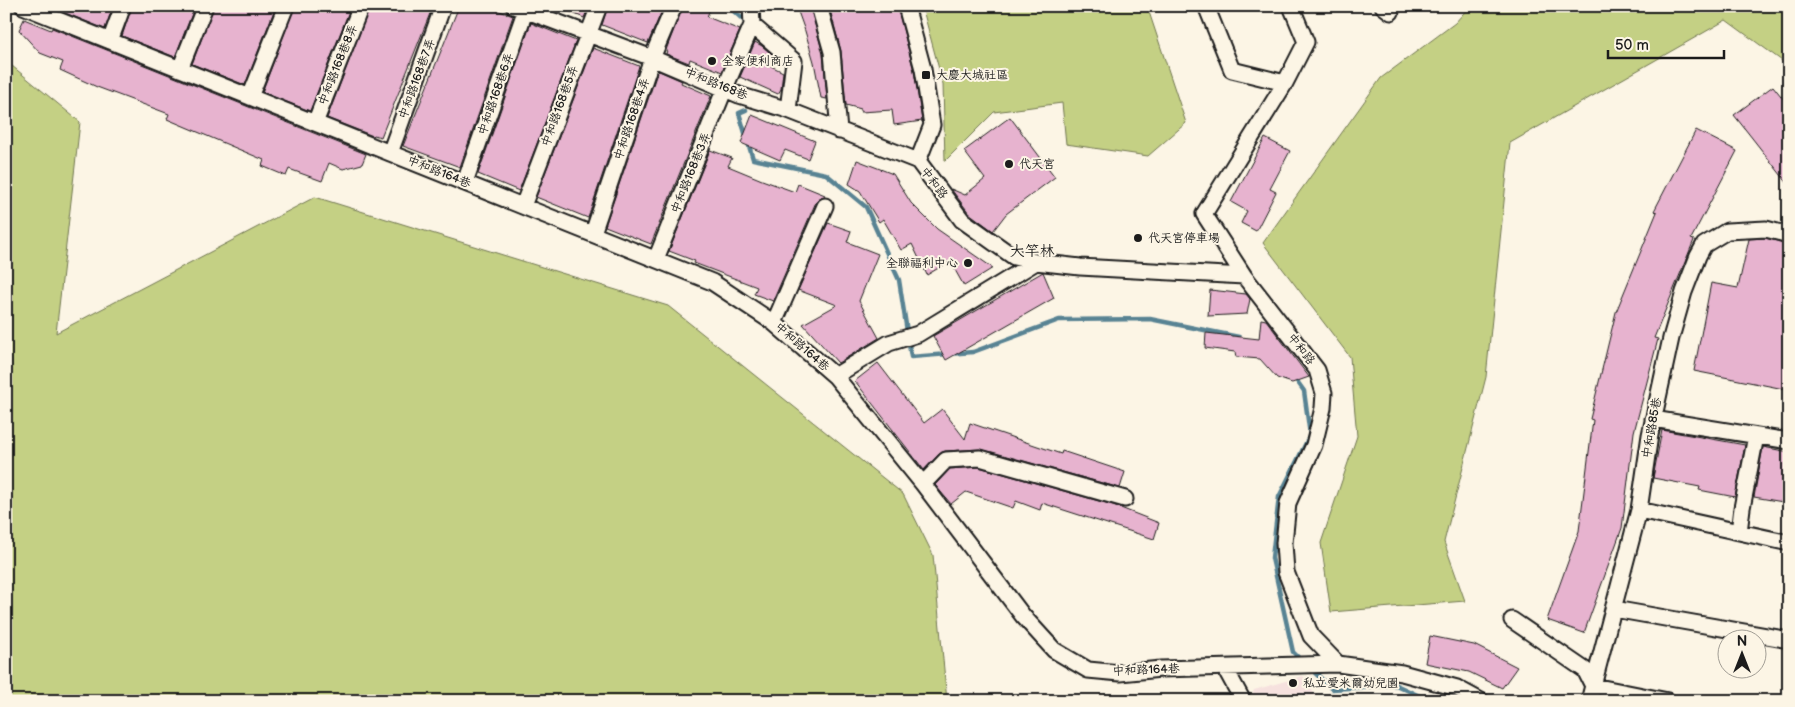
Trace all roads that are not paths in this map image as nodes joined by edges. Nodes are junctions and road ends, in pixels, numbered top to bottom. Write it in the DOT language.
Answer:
graph roads {
  1 [pos="22,6"];
  2 [pos="123,6"];
  3 [pos="205,6"];
  4 [pos="286,6"];
  5 [pos="361,6"];
  6 [pos="443,6"];
  7 [pos="599,6"];
  8 [pos="674,6"];
  9 [pos="751,6"];
  10 [pos="819,6"];
  11 [pos="906,6"];
  12 [pos="1206,6"];
  13 [pos="1292,6"];
  14 [pos="522,8"];
  15 [pos="53,12"];
  16 [pos="749,31"];
  17 [pos="587,34"];
  18 [pos="110,41"];
  19 [pos="652,58"];
  20 [pos="180,69"];
  21 [pos="1285,83"];
  22 [pos="725,88"];
  23 [pos="250,97"];
  24 [pos="788,110"];
  25 [pos="315,123"];
  26 [pos="839,131"];
  27 [pos="390,153"];
  28 [pos="918,161"];
  29 [pos="465,182"];
  30 [pos="523,206"];
  31 [pos="824,206"];
  32 [pos="593,234"];
  33 [pos="1789,235"];
  34 [pos="656,259"];
  35 [pos="1036,262"];
  36 [pos="1244,276"];
  37 [pos="774,323"];
  38 [pos="834,376"];
  39 [pos="1653,419"];
  40 [pos="1756,436"];
  41 [pos="1789,441"];
  42 [pos="923,484"];
  43 [pos="1125,499"];
  44 [pos="1639,510"];
  45 [pos="1739,532"];
  46 [pos="1789,543"];
  47 [pos="1614,608"];
  48 [pos="1512,620"];
  49 [pos="1789,640"];
  50 [pos="1338,664"];
  51 [pos="1226,668"];
  52 [pos="1591,693"];
  53 [pos="1243,701"];
  54 [pos="1481,701"];
  55 [pos="1668,701"];
  1 -- 15 [label="street, 中和路164巷"];
  2 -- 18 [label="street"];
  3 -- 20 [label="street"];
  4 -- 23 [label="street"];
  5 -- 25 [label="street, 中和路168巷8弄"];
  6 -- 27 [label="street, 中和路168巷7弄"];
  7 -- 17 [label="street, 中和路168巷5弄"];
  8 -- 19 [label="street, 中和路168巷4弄"];
  9 -- 16 [label="street"];
  10 -- 26 [label="street"];
  11 -- 28 [label="street"];
  12 -- 21 [label="street"];
  13 -- 21 [label="street"];
  14 -- 17 [label="street, 中和路168巷"];
  14 -- 29 [label="street, 中和路168巷6弄"];
  15 -- 18 [label="street, 中和路164巷"];
  16 -- 22 [label="street, 中和路168巷3弄"];
  16 -- 24 [label="street"];
  17 -- 19 [label="street, 中和路168巷"];
  17 -- 30 [label="street, 中和路168巷5弄"];
  18 -- 20 [label="street, 中和路164巷"];
  19 -- 22 [label="street, 中和路168巷"];
  19 -- 32 [label="street, 中和路168巷4弄"];
  20 -- 23 [label="street, 中和路164巷"];
  21 -- 36 [label="street"];
  22 -- 24 [label="street, 中和路168巷"];
  22 -- 34 [label="street, 中和路168巷3弄"];
  23 -- 25 [label="street, 中和路164巷"];
  24 -- 26 [label="street, 中和路168巷"];
  25 -- 27 [label="street, 中和路164巷"];
  26 -- 28 [label="street, 中和路168巷"];
  27 -- 29 [label="street, 中和路164巷"];
  28 -- 35 [label="street, 中和路"];
  29 -- 30 [label="street, 中和路164巷"];
  30 -- 32 [label="street, 中和路164巷"];
  31 -- 37 [label="street"];
  32 -- 34 [label="street, 中和路164巷"];
  33 -- 39 [label="street, 中和路85巷"];
  34 -- 37 [label="street, 中和路164巷"];
  35 -- 36 [label="street, 中和路"];
  35 -- 38 [label="street, 中和路164巷"];
  36 -- 50 [label="street, 中和路"];
  37 -- 38 [label="street, 中和路164巷"];
  38 -- 42 [label="street, 中和路164巷"];
  39 -- 40 [label="street"];
  39 -- 44 [label="street, 中和路85巷"];
  40 -- 41 [label="street"];
  40 -- 45 [label="street"];
  42 -- 43 [label="street"];
  42 -- 51 [label="street, 中和路164巷"];
  44 -- 45 [label="street"];
  44 -- 47 [label="street, 中和路85巷"];
  45 -- 46 [label="street"];
  47 -- 49 [label="street"];
  47 -- 52 [label="street, 中和路85巷"];
  48 -- 52 [label="street"];
  50 -- 51 [label="street, 中和路164巷"];
  50 -- 54 [label="street"];
  51 -- 53 [label="street"];
  52 -- 55 [label="street"];
}
